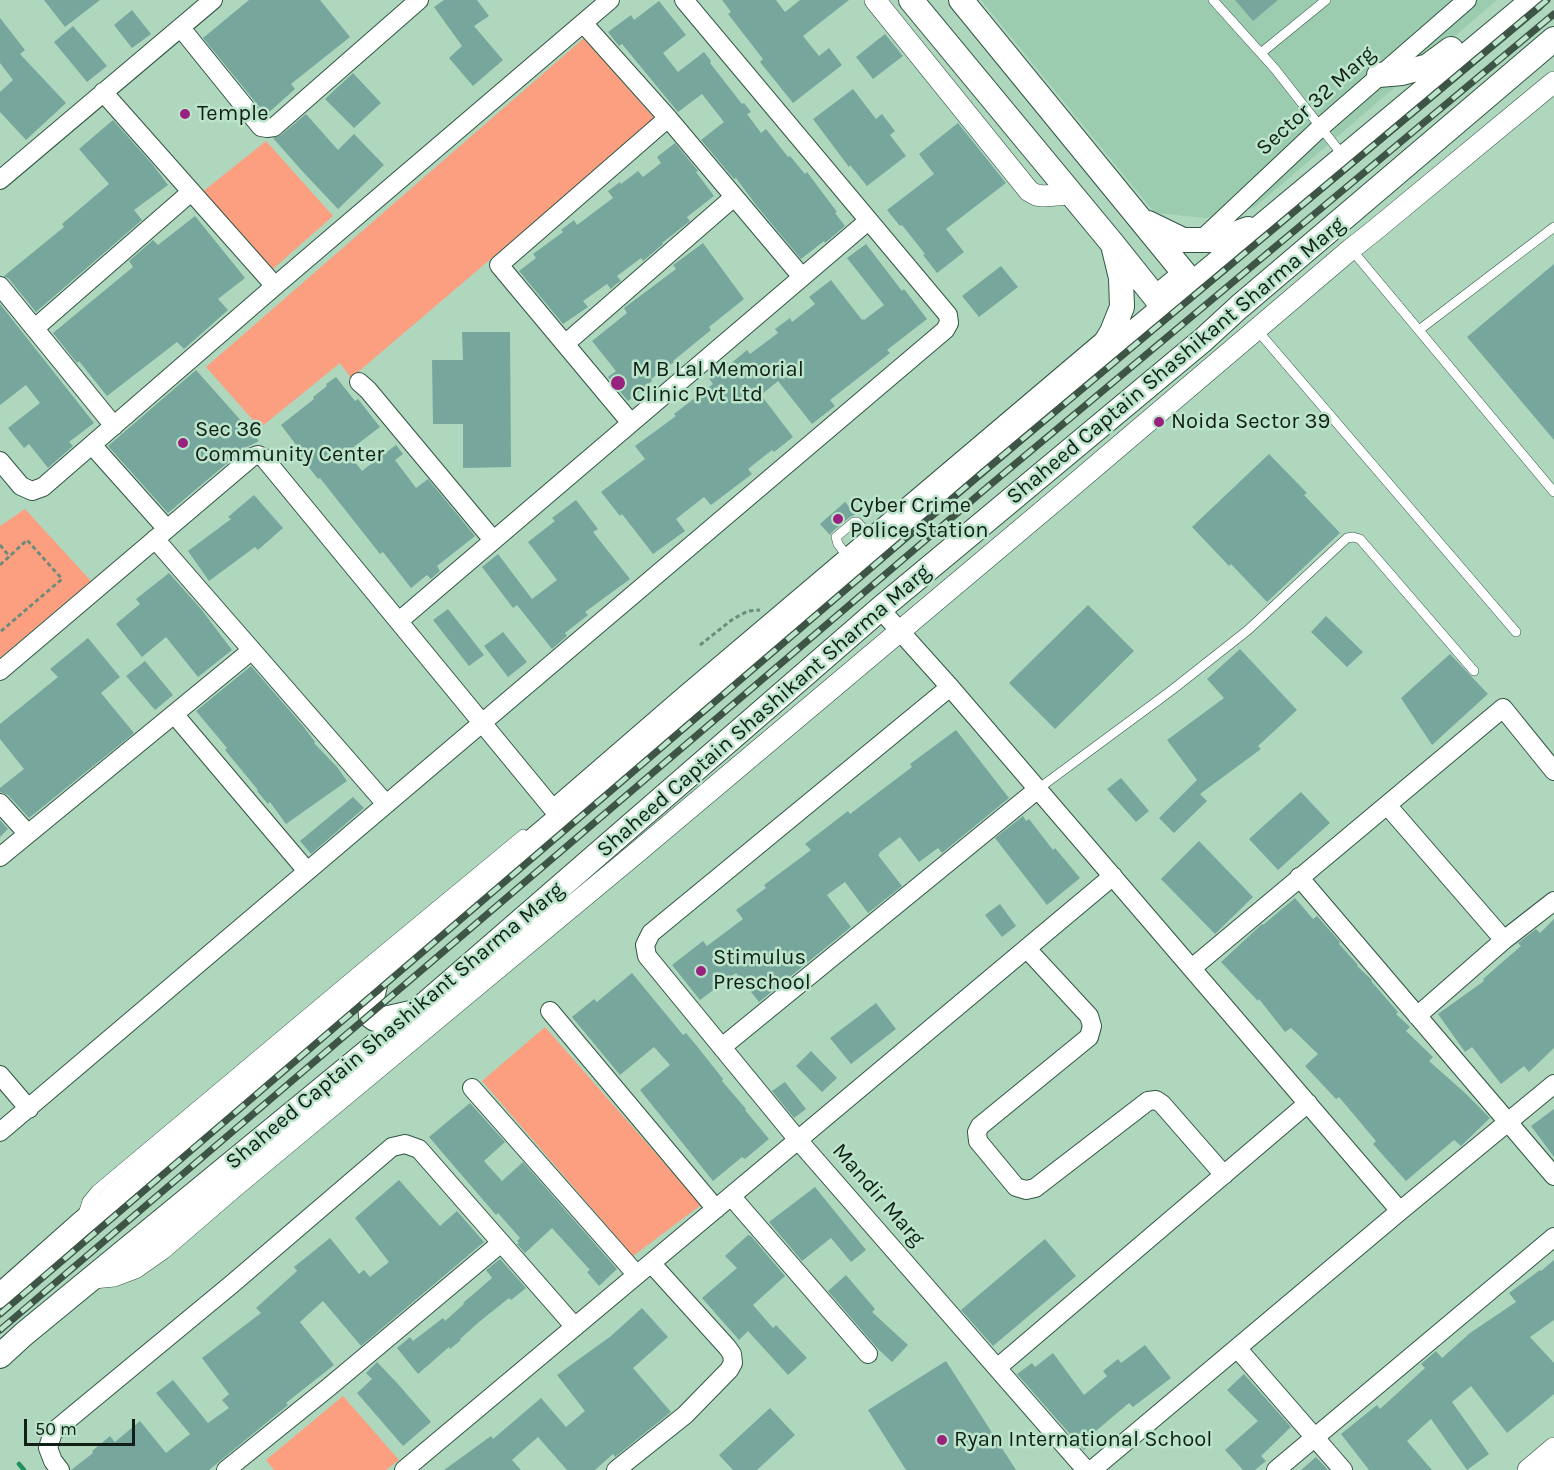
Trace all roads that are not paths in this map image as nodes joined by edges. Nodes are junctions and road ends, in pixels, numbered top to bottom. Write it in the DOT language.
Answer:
graph roads {
  1 [pos="213,0"];
  2 [pos="419,0"];
  3 [pos="610,0"];
  4 [pos="684,0"];
  5 [pos="874,0"];
  6 [pos="911,0"];
  7 [pos="961,0"];
  8 [pos="1213,0"];
  9 [pos="1326,0"];
  10 [pos="1467,0"];
  11 [pos="1521,0"];
  12 [pos="1533,0"];
  13 [pos="584,23"];
  14 [pos="181,28"];
  15 [pos="1554,39"];
  16 [pos="1261,53"];
  17 [pos="1379,75"];
  18 [pos="1554,82"];
  19 [pos="102,92"];
  20 [pos="668,118"];
  21 [pos="1321,127"];
  22 [pos="1345,157"];
  23 [pos="0,180"];
  24 [pos="191,192"];
  25 [pos="1071,194"];
  26 [pos="734,197"];
  27 [pos="1274,216"];
  28 [pos="1140,219"];
  29 [pos="868,221"];
  30 [pos="1554,227"];
  31 [pos="1201,240"];
  32 [pos="1112,243"];
  33 [pos="1351,249"];
  34 [pos="802,277"];
  35 [pos="0,286"];
  36 [pos="275,286"];
  37 [pos="34,328"];
  38 [pos="1257,330"];
  39 [pos="1419,330"];
  40 [pos="1112,333"];
  41 [pos="565,344"];
  42 [pos="1089,370"];
  43 [pos="359,382"];
  44 [pos="631,423"];
  45 [pos="114,426"];
  46 [pos="92,445"];
  47 [pos="0,461"];
  48 [pos="1554,492"];
  49 [pos="161,534"];
  50 [pos="493,540"];
  51 [pos="880,609"];
  52 [pos="399,621"];
  53 [pos="899,632"];
  54 [pos="1516,632"];
  55 [pos="252,650"];
  56 [pos="0,671"];
  57 [pos="1474,671"];
  58 [pos="950,687"];
  59 [pos="174,714"];
  60 [pos="483,723"];
  61 [pos="1554,771"];
  62 [pos="1038,789"];
  63 [pos="0,803"];
  64 [pos="386,804"];
  65 [pos="1387,804"];
  66 [pos="553,815"];
  67 [pos="535,824"];
  68 [pos="28,834"];
  69 [pos="0,857"];
  70 [pos="307,872"];
  71 [pos="1113,876"];
  72 [pos="1299,877"];
  73 [pos="1554,901"];
  74 [pos="1504,940"];
  75 [pos="1027,949"];
  76 [pos="1192,968"];
  77 [pos="378,973"];
  78 [pos="550,1011"];
  79 [pos="416,1012"];
  80 [pos="1417,1016"];
  81 [pos="722,1047"];
  82 [pos="0,1076"];
  83 [pos="1554,1084"];
  84 [pos="472,1088"];
  85 [pos="1308,1103"];
  86 [pos="29,1109"];
  87 [pos="1507,1122"];
  88 [pos="0,1132"];
  89 [pos="798,1140"];
  90 [pos="1224,1175"];
  91 [pos="1554,1176"];
  92 [pos="731,1196"];
  93 [pos="716,1209"];
  94 [pos="1400,1211"];
  95 [pos="80,1225"];
  96 [pos="1554,1237"];
  97 [pos="501,1243"];
  98 [pos="644,1269"];
  99 [pos="93,1278"];
  100 [pos="0,1296"];
  101 [pos="575,1327"];
  102 [pos="1237,1348"];
  103 [pos="868,1354"];
  104 [pos="0,1356"];
  105 [pos="997,1368"];
  106 [pos="1314,1437"];
  107 [pos="1551,1457"];
  108 [pos="60,1470"];
  109 [pos="226,1470"];
  110 [pos="404,1470"];
  111 [pos="616,1470"];
  112 [pos="1086,1470"];
  113 [pos="1092,1470"];
  114 [pos="1276,1470"];
  115 [pos="1343,1470"];
  116 [pos="1528,1470"];
  1 -- 14 [label="street"];
  2 -- 14 [label="street"];
  3 -- 13 [label="street"];
  4 -- 29 [label="street"];
  5 -- 25 [label="street"];
  6 -- 25 [label="main road"];
  7 -- 28 [label="main road"];
  8 -- 16 [label="lane"];
  9 -- 16 [label="lane"];
  10 -- 17 [label="street, Sector 32 Marg"];
  11 -- 17 [label="main road"];
  12 -- 22 [label="main road"];
  13 -- 20 [label="street"];
  13 -- 36 [label="street"];
  14 -- 19 [label="street"];
  15 -- 51 [label="main road, Shaheed Captain Shashikant Sharma Marg"];
  16 -- 21 [label="lane"];
  17 -- 21 [label="street, Sector 32 Marg"];
  18 -- 33 [label="street"];
  19 -- 23 [label="street"];
  19 -- 24 [label="street"];
  20 -- 26 [label="street"];
  20 -- 41 [label="street"];
  21 -- 22 [label="lane"];
  21 -- 31 [label="street, Sector 32 Marg"];
  22 -- 27 [label="main road"];
  24 -- 36 [label="street"];
  24 -- 37 [label="street"];
  25 -- 32 [label="main road"];
  26 -- 34 [label="street"];
  26 -- 41 [label="street"];
  27 -- 31 [label="main road"];
  27 -- 42 [label="main road"];
  28 -- 31 [label="main road"];
  28 -- 32 [label="main road"];
  29 -- 34 [label="street"];
  29 -- 60 [label="street"];
  30 -- 39 [label="lane"];
  32 -- 40 [label="main road"];
  33 -- 38 [label="street"];
  33 -- 39 [label="lane"];
  34 -- 44 [label="street"];
  35 -- 37 [label="street"];
  36 -- 45 [label="street"];
  37 -- 45 [label="street"];
  38 -- 53 [label="street"];
  38 -- 54 [label="lane"];
  39 -- 48 [label="lane"];
  40 -- 42 [label="main road"];
  40 -- 66 [label="street"];
  41 -- 44 [label="street"];
  42 -- 66 [label="main road"];
  43 -- 50 [label="street"];
  44 -- 50 [label="street"];
  45 -- 46 [label="street"];
  46 -- 47 [label="street"];
  46 -- 49 [label="street"];
  49 -- 52 [label="street"];
  49 -- 55 [label="street"];
  49 -- 56 [label="street"];
  50 -- 52 [label="street"];
  51 -- 53 [label="street"];
  51 -- 79 [label="main road, Shaheed Captain Shashikant Sharma Marg"];
  52 -- 60 [label="street"];
  53 -- 58 [label="street"];
  53 -- 99 [label="street"];
  55 -- 59 [label="street"];
  55 -- 64 [label="street"];
  57 -- 62 [label="lane"];
  58 -- 62 [label="street"];
  58 -- 81 [label="street, Mandir Marg"];
  59 -- 68 [label="street"];
  59 -- 70 [label="street"];
  60 -- 64 [label="street"];
  60 -- 66 [label="street"];
  61 -- 65 [label="street"];
  62 -- 71 [label="street"];
  62 -- 81 [label="street"];
  63 -- 68 [label="street"];
  64 -- 70 [label="street"];
  65 -- 72 [label="street"];
  65 -- 74 [label="street"];
  66 -- 77 [label="main road"];
  67 -- 95 [label="lane"];
  68 -- 69 [label="street"];
  70 -- 86 [label="street"];
  71 -- 75 [label="street"];
  71 -- 76 [label="street"];
  72 -- 76 [label="street"];
  72 -- 80 [label="street"];
  73 -- 74 [label="street"];
  74 -- 80 [label="street"];
  75 -- 89 [label="street"];
  75 -- 90 [label="street"];
  76 -- 85 [label="street"];
  77 -- 79 [label="main road"];
  77 -- 95 [label="main road"];
  78 -- 93 [label="street"];
  79 -- 99 [label="main road, Shaheed Captain Shashikant Sharma Marg"];
  80 -- 87 [label="street"];
  81 -- 89 [label="street, Mandir Marg"];
  82 -- 86 [label="street"];
  83 -- 87 [label="street"];
  84 -- 98 [label="street"];
  85 -- 90 [label="street"];
  85 -- 94 [label="street"];
  86 -- 88 [label="street"];
  87 -- 91 [label="street"];
  87 -- 94 [label="street"];
  89 -- 92 [label="street"];
  89 -- 105 [label="street, Mandir Marg"];
  90 -- 105 [label="street"];
  92 -- 93 [label="street"];
  92 -- 103 [label="street"];
  93 -- 98 [label="street"];
  94 -- 102 [label="street"];
  95 -- 100 [label="main road"];
  96 -- 106 [label="street"];
  97 -- 101 [label="street"];
  97 -- 108 [label="street"];
  97 -- 109 [label="street"];
  98 -- 101 [label="street"];
  98 -- 111 [label="street"];
  99 -- 104 [label="main road, Shaheed Captain Shashikant Sharma Marg"];
  101 -- 110 [label="street"];
  102 -- 106 [label="street"];
  102 -- 113 [label="street"];
  105 -- 112 [label="street, Mandir Marg"];
  106 -- 114 [label="street"];
  106 -- 115 [label="street"];
  107 -- 116 [label="street"];
}
